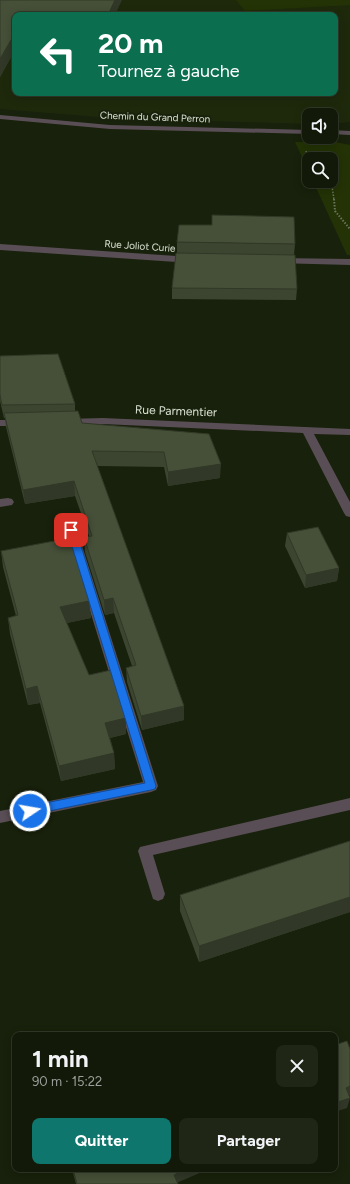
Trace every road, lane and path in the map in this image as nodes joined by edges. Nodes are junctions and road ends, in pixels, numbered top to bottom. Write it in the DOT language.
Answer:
graph roads {
  1 [pos="0,117"];
  2 [pos="302,132"];
  3 [pos="338,133"];
  4 [pos="349,134"];
  5 [pos="332,188"];
  6 [pos="350,229"];
  7 [pos="0,247"];
  8 [pos="200,260"];
  9 [pos="271,261"];
  10 [pos="350,262"];
  11 [pos="56,422"];
  12 [pos="0,423"];
  13 [pos="32,423"];
  14 [pos="307,430"];
  15 [pos="350,432"];
  16 [pos="350,513"];
  17 [pos="71,530"];
  18 [pos="350,804"];
  19 [pos="0,817"];
  20 [pos="158,894"];
  1 -- 2 [label="street, Chemin du Grand Perron"];
  3 -- 4 [label="street"];
  5 -- 6 [label="path"];
  7 -- 8 [label="street, Rue Joliot Curie"];
  9 -- 10 [label="street"];
  11 -- 14 [label="street, Rue Parmentier"];
  12 -- 13 [label="street"];
  14 -- 15 [label="street, Rue Parmentier"];
  14 -- 16 [label="street"];
  17 -- 19 [label="street"];
  18 -- 20 [label="street"];
}
